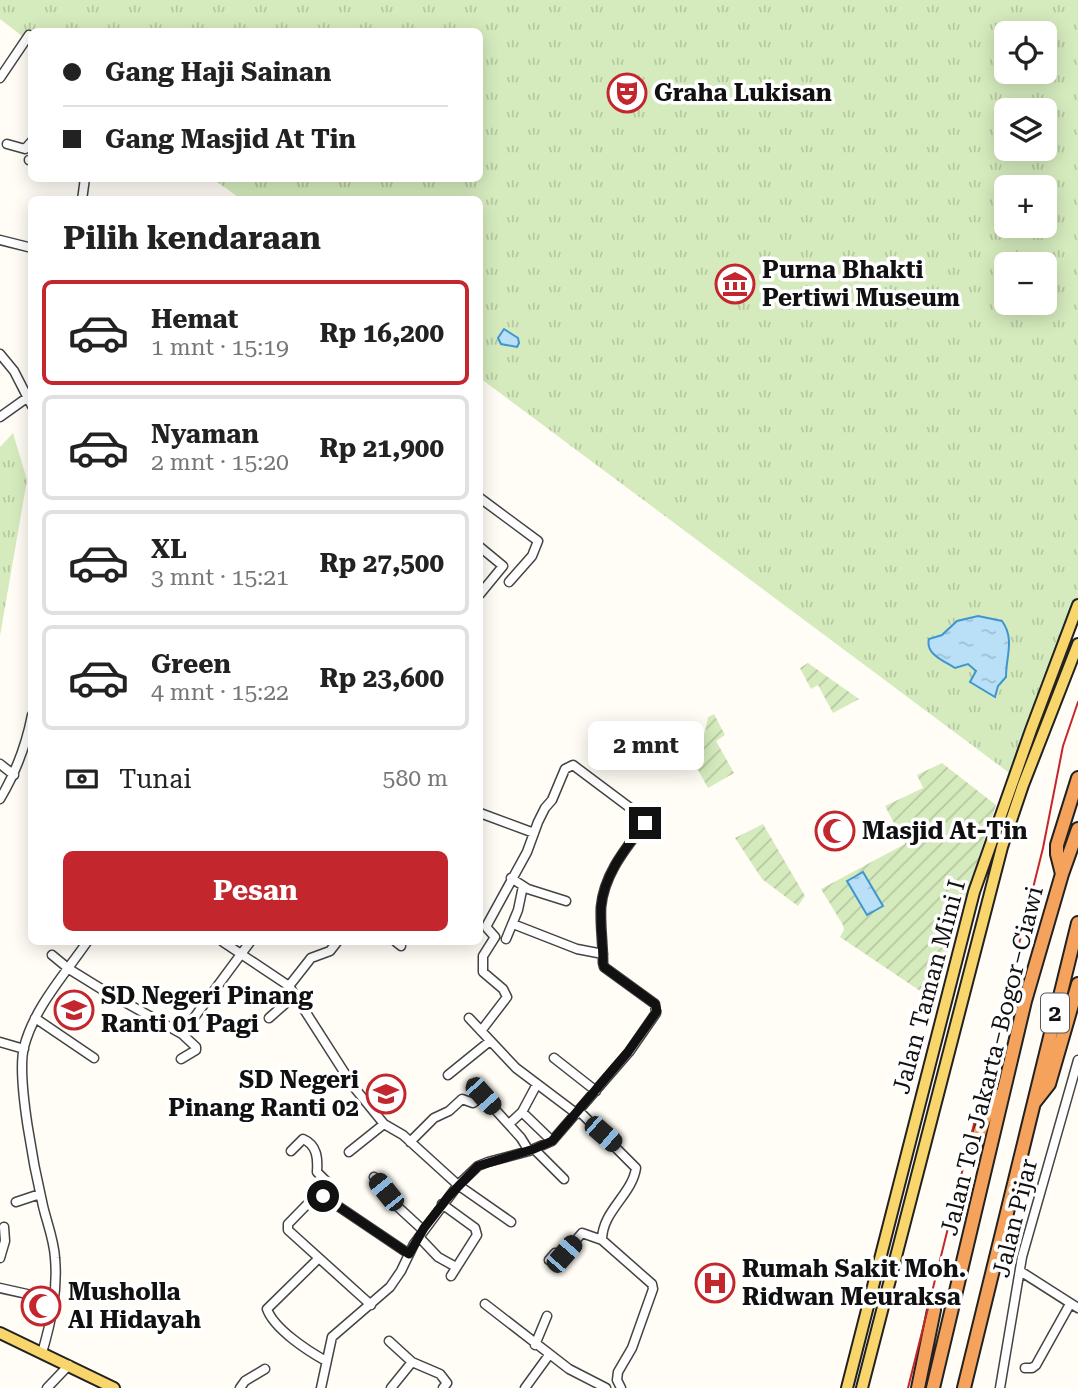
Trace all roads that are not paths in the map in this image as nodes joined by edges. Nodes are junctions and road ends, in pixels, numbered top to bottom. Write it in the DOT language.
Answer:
graph roads {
  1 [pos="28,36"];
  2 [pos="0,78"];
  3 [pos="7,144"];
  4 [pos="28,146"];
  5 [pos="0,240"];
  6 [pos="28,247"];
  7 [pos="0,354"];
  8 [pos="28,398"];
  9 [pos="28,403"];
  10 [pos="0,417"];
  11 [pos="483,500"];
  12 [pos="483,549"];
  13 [pos="509,582"];
  14 [pos="483,590"];
  15 [pos="1078,605"];
  16 [pos="1078,644"];
  17 [pos="28,737"];
  18 [pos="0,764"];
  19 [pos="14,775"];
  20 [pos="1078,778"];
  21 [pos="0,799"];
  22 [pos="483,814"];
  23 [pos="1078,829"];
  24 [pos="534,833"];
  25 [pos="1062,874"];
  26 [pos="511,878"];
  27 [pos="523,886"];
  28 [pos="566,901"];
  29 [pos="1078,923"];
  30 [pos="513,924"];
  31 [pos="506,940"];
  32 [pos="86,945"];
  33 [pos="228,945"];
  34 [pos="247,945"];
  35 [pos="335,945"];
  36 [pos="240,953"];
  37 [pos="603,954"];
  38 [pos="52,955"];
  39 [pos="69,969"];
  40 [pos="1078,984"];
  41 [pos="289,986"];
  42 [pos="294,996"];
  43 [pos="35,1018"];
  44 [pos="269,1018"];
  45 [pos="469,1018"];
  46 [pos="481,1031"];
  47 [pos="182,1034"];
  48 [pos="490,1041"];
  49 [pos="0,1042"];
  50 [pos="23,1049"];
  51 [pos="94,1058"];
  52 [pos="554,1058"];
  53 [pos="181,1059"];
  54 [pos="1078,1060"];
  55 [pos="448,1075"];
  56 [pos="472,1084"];
  57 [pos="537,1084"];
  58 [pos="596,1091"];
  59 [pos="1002,1092"];
  60 [pos="483,1096"];
  61 [pos="1034,1103"];
  62 [pos="522,1112"];
  63 [pos="578,1113"];
  64 [pos="384,1124"];
  65 [pos="509,1124"];
  66 [pos="552,1141"];
  67 [pos="410,1142"];
  68 [pos="976,1143"];
  69 [pos="532,1150"];
  70 [pos="291,1151"];
  71 [pos="349,1152"];
  72 [pos="373,1177"];
  73 [pos="564,1179"];
  74 [pos="326,1185"];
  75 [pos="458,1185"];
  76 [pos="40,1194"];
  77 [pos="16,1202"];
  78 [pos="442,1204"];
  79 [pos="511,1222"];
  80 [pos="4,1227"];
  81 [pos="421,1233"];
  82 [pos="602,1240"];
  83 [pos="409,1254"];
  84 [pos="0,1258"];
  85 [pos="318,1258"];
  86 [pos="549,1260"];
  87 [pos="456,1267"];
  88 [pos="1020,1271"];
  89 [pos="451,1276"];
  90 [pos="0,1288"];
  91 [pos="54,1300"];
  92 [pos="371,1304"];
  93 [pos="485,1304"];
  94 [pos="1074,1306"];
  95 [pos="934,1310"];
  96 [pos="547,1316"];
  97 [pos="0,1333"];
  98 [pos="389,1341"];
  99 [pos="535,1345"];
  100 [pos="42,1353"];
  101 [pos="549,1355"];
  102 [pos="326,1362"];
  103 [pos="412,1362"];
  104 [pos="69,1366"];
  105 [pos="1025,1368"];
  106 [pos="265,1369"];
  107 [pos="47,1388"];
  108 [pos="114,1388"];
  109 [pos="240,1388"];
  110 [pos="321,1388"];
  111 [pos="391,1388"];
  112 [pos="443,1388"];
  113 [pos="524,1388"];
  114 [pos="606,1388"];
  115 [pos="621,1388"];
  116 [pos="847,1388"];
  117 [pos="862,1388"];
  118 [pos="918,1388"];
  119 [pos="933,1388"];
  120 [pos="964,1388"];
  121 [pos="1000,1388"];
  1 -- 2 [label="street"];
  3 -- 4 [label="street"];
  5 -- 6 [label="street"];
  7 -- 8 [label="street"];
  9 -- 10 [label="street"];
  11 -- 13 [label="street"];
  12 -- 14 [label="street"];
  15 -- 116 [label="main road, Jalan Taman Mini I"];
  16 -- 117 [label="main road, Jalan Taman Mini I"];
  17 -- 19 [label="street"];
  18 -- 19 [label="street"];
  19 -- 21 [label="street"];
  20 -- 25 [label="highway"];
  22 -- 24 [label="street"];
  23 -- 25 [label="highway, Jalan Tol Jakarta–Bogor–Ciawi / 2"];
  24 -- 26 [label="street"];
  24 -- 37 [label="street"];
  25 -- 59 [label="highway, Jalan Tol Jakarta–Bogor–Ciawi / 2"];
  26 -- 27 [label="street"];
  26 -- 46 [label="street"];
  27 -- 28 [label="street"];
  27 -- 30 [label="street"];
  29 -- 61 [label="highway, Jalan Tol Jakarta–Bogor–Ciawi / 2"];
  30 -- 31 [label="street"];
  30 -- 37 [label="street"];
  32 -- 39 [label="street"];
  33 -- 36 [label="street"];
  34 -- 36 [label="street"];
  35 -- 41 [label="street"];
  36 -- 41 [label="street"];
  36 -- 47 [label="street"];
  37 -- 58 [label="street"];
  38 -- 39 [label="street"];
  39 -- 43 [label="street"];
  39 -- 47 [label="street"];
  40 -- 61 [label="highway"];
  41 -- 42 [label="street"];
  42 -- 44 [label="street"];
  42 -- 64 [label="street"];
  43 -- 50 [label="street"];
  43 -- 51 [label="street"];
  45 -- 46 [label="street"];
  46 -- 48 [label="street"];
  47 -- 53 [label="street"];
  48 -- 55 [label="street"];
  48 -- 57 [label="street"];
  49 -- 50 [label="street"];
  50 -- 76 [label="street"];
  52 -- 58 [label="street"];
  54 -- 88 [label="street, Jalan Pijar"];
  56 -- 60 [label="street"];
  57 -- 62 [label="street"];
  57 -- 63 [label="street"];
  58 -- 63 [label="street"];
  59 -- 68 [label="highway"];
  59 -- 119 [label="highway, Jalan Tol Jakarta–Bogor–Ciawi / 2"];
  60 -- 65 [label="street"];
  60 -- 67 [label="street"];
  61 -- 120 [label="highway, Jalan Tol Jakarta–Bogor–Ciawi / 2"];
  62 -- 65 [label="street"];
  62 -- 66 [label="street"];
  63 -- 66 [label="street"];
  63 -- 82 [label="street"];
  64 -- 67 [label="street"];
  64 -- 71 [label="street"];
  65 -- 69 [label="street"];
  66 -- 69 [label="street"];
  67 -- 75 [label="street"];
  69 -- 73 [label="street"];
  69 -- 75 [label="street"];
  70 -- 74 [label="street"];
  72 -- 81 [label="street"];
  74 -- 83 [label="street"];
  74 -- 85 [label="street"];
  75 -- 78 [label="street"];
  75 -- 79 [label="street"];
  76 -- 77 [label="street"];
  76 -- 91 [label="street"];
  78 -- 81 [label="street"];
  78 -- 87 [label="street"];
  80 -- 84 [label="street"];
  81 -- 83 [label="street"];
  81 -- 87 [label="street"];
  82 -- 86 [label="street"];
  82 -- 115 [label="street"];
  83 -- 92 [label="street"];
  85 -- 92 [label="street"];
  85 -- 102 [label="street"];
  87 -- 89 [label="street"];
  88 -- 94 [label="street"];
  88 -- 121 [label="street, Jalan Pijar"];
  90 -- 91 [label="street"];
  91 -- 100 [label="street"];
  92 -- 102 [label="street"];
  93 -- 99 [label="street"];
  94 -- 105 [label="street"];
  95 -- 118 [label="highway"];
  96 -- 99 [label="street"];
  97 -- 100 [label="main road"];
  98 -- 103 [label="street"];
  99 -- 101 [label="street"];
  100 -- 104 [label="main road"];
  101 -- 113 [label="street"];
  101 -- 114 [label="street"];
  102 -- 110 [label="street"];
  103 -- 111 [label="street"];
  103 -- 112 [label="street"];
  104 -- 107 [label="street"];
  104 -- 108 [label="main road"];
  106 -- 109 [label="street"];
}
